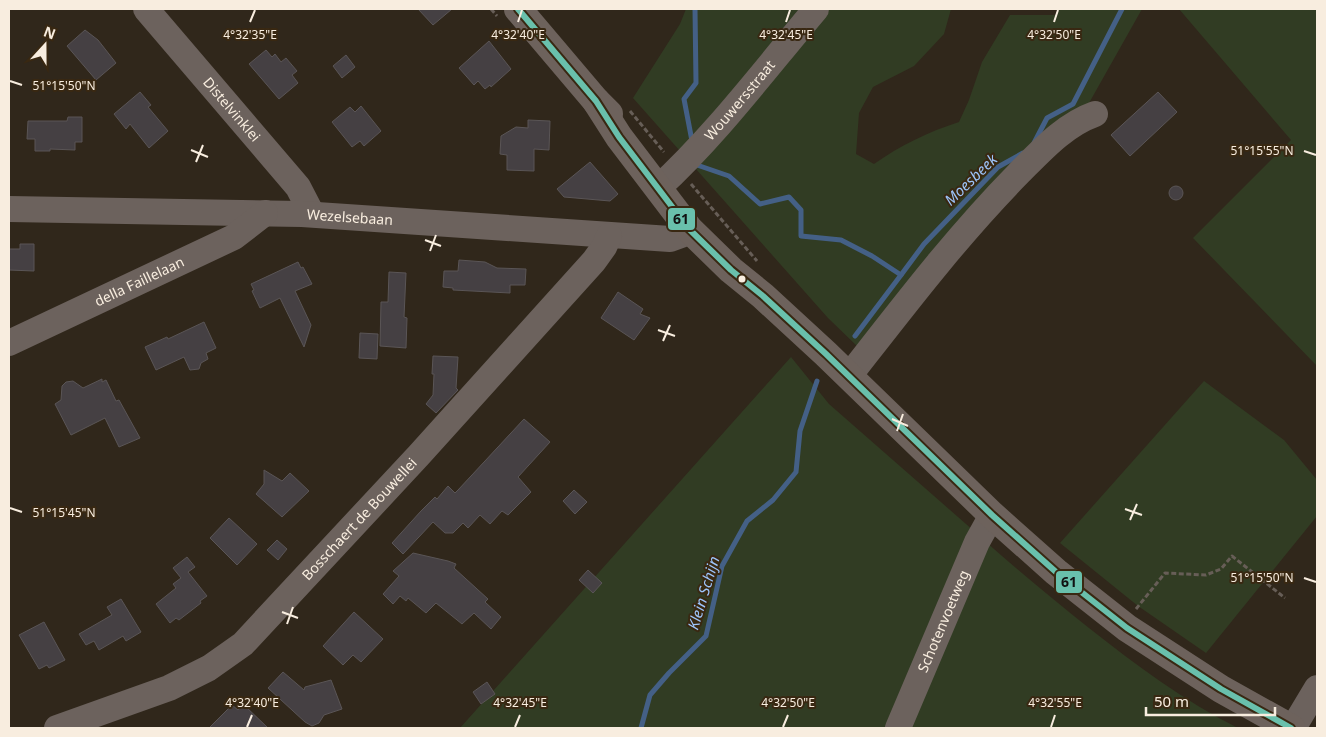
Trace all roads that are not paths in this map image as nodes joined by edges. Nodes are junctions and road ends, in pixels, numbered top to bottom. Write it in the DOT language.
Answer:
graph roads {
  1 [pos="146,9"];
  2 [pos="518,9"];
  3 [pos="816,9"];
  4 [pos="1095,114"];
  5 [pos="664,183"];
  6 [pos="9,208"];
  7 [pos="265,213"];
  8 [pos="312,214"];
  9 [pos="689,229"];
  10 [pos="609,236"];
  11 [pos="764,296"];
  12 [pos="9,343"];
  13 [pos="849,376"];
  14 [pos="992,515"];
  15 [pos="1314,686"];
  16 [pos="56,728"];
  17 [pos="898,728"];
  18 [pos="1292,728"];
  1 -- 8 [label="street, Distelvinklei"];
  2 -- 5 [label="main road"];
  3 -- 5 [label="street, Wouwersstraat"];
  4 -- 13 [label="street"];
  5 -- 9 [label="main road"];
  5 -- 11 [label="main road"];
  6 -- 7 [label="street, Wezelsebaan"];
  7 -- 8 [label="street, Wezelsebaan"];
  7 -- 12 [label="street, della Faillelaan"];
  8 -- 10 [label="street, Wezelsebaan"];
  9 -- 10 [label="street, Wezelsebaan"];
  9 -- 11 [label="main road"];
  10 -- 16 [label="street, Bosschaert de Bouwellei"];
  11 -- 13 [label="main road"];
  13 -- 14 [label="main road"];
  14 -- 17 [label="street, Schotenvoetweg"];
  14 -- 18 [label="main road"];
  15 -- 18 [label="street"];
}
